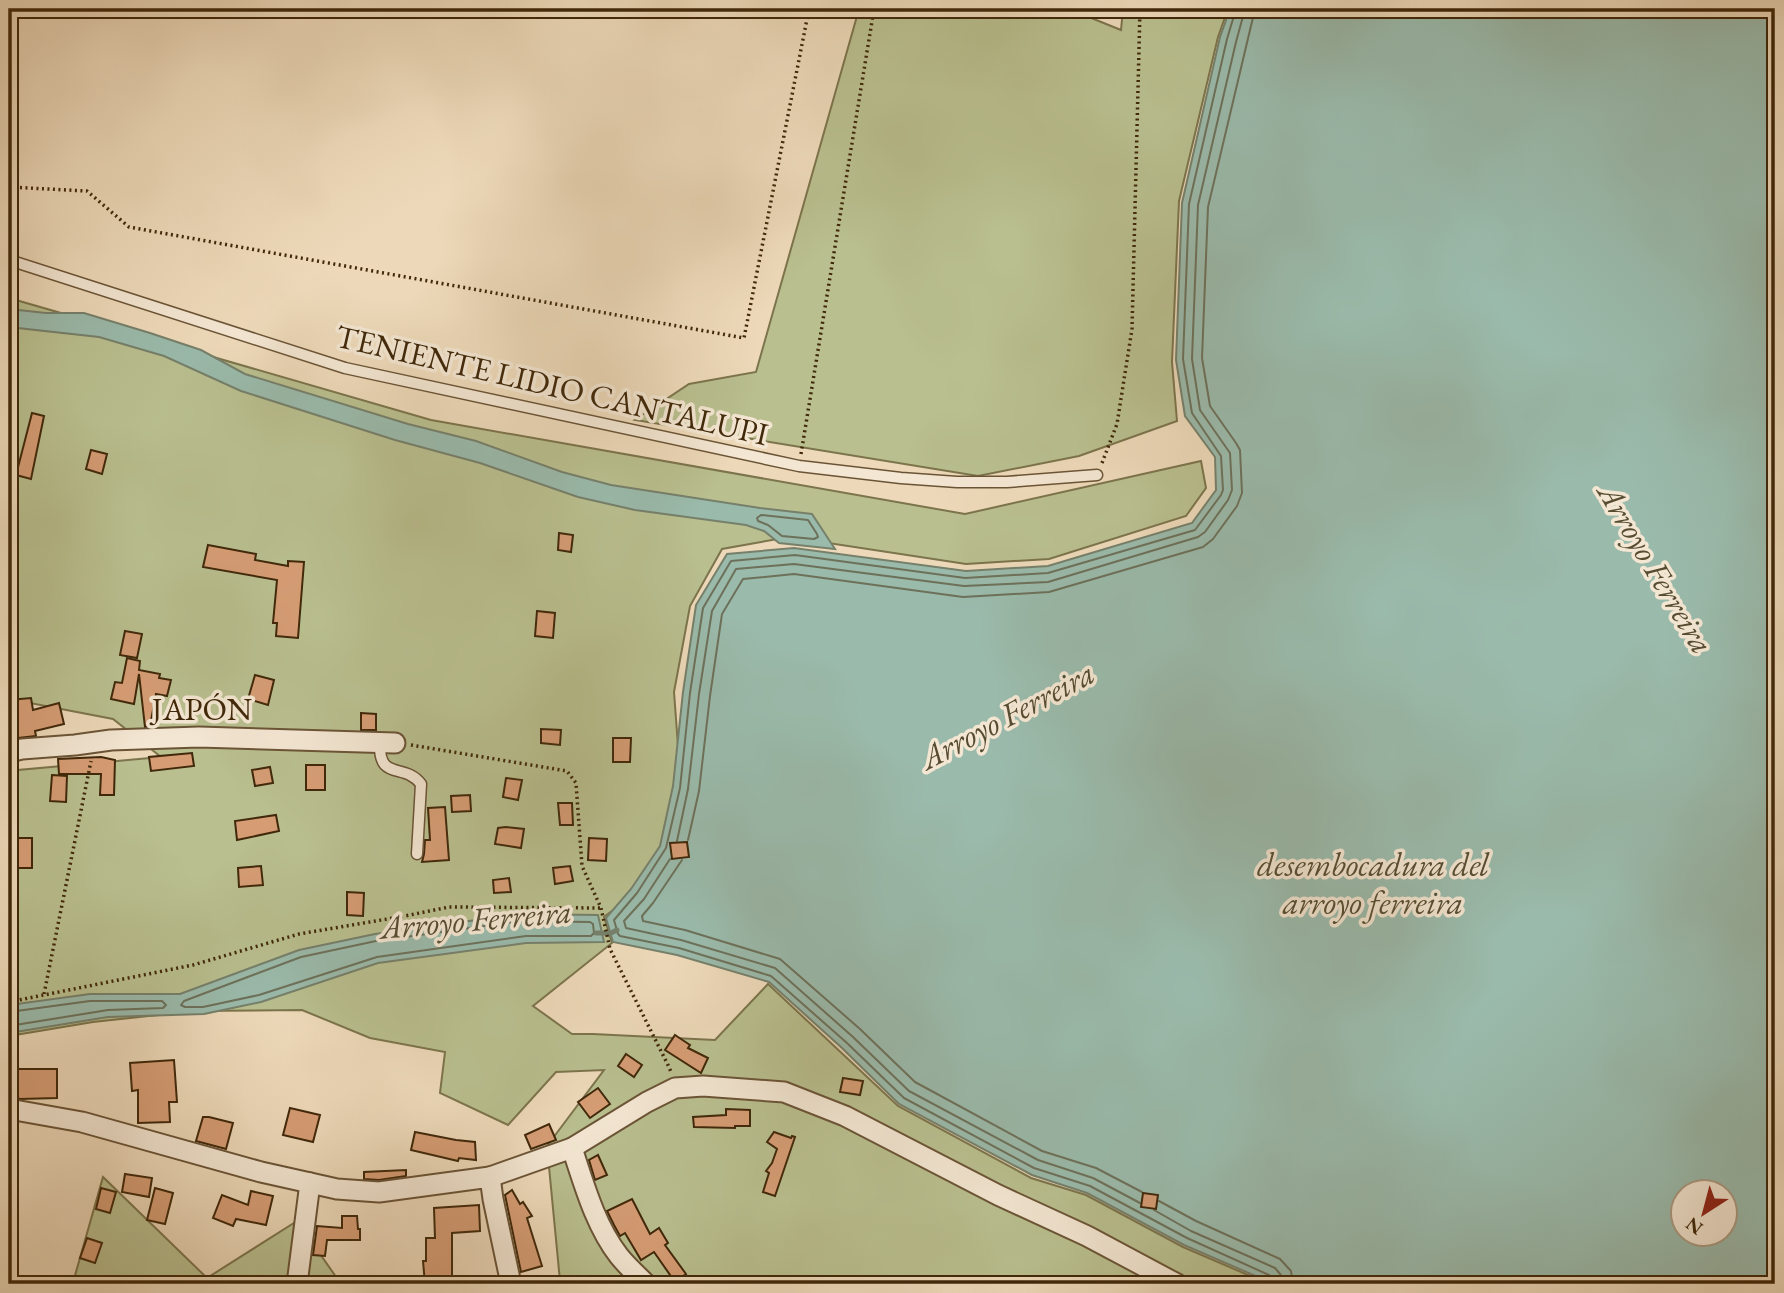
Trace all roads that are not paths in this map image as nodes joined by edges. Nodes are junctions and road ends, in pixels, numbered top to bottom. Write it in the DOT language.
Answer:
graph roads {
  1 [pos="9,260"];
  2 [pos="1097,475"];
  3 [pos="387,743"];
  4 [pos="9,752"];
  5 [pos="417,854"];
  6 [pos="9,1109"];
  7 [pos="572,1148"];
  8 [pos="490,1177"];
  9 [pos="310,1183"];
  10 [pos="297,1284"];
  11 [pos="511,1284"];
  12 [pos="646,1284"];
  13 [pos="1177,1284"];
  1 -- 2 [label="lane, TENIENTE LIDIO CANTALUPI"];
  3 -- 4 [label="street, JAPÓN"];
  3 -- 5 [label="lane"];
  6 -- 9 [label="street"];
  7 -- 8 [label="street"];
  7 -- 12 [label="street"];
  7 -- 13 [label="street"];
  8 -- 9 [label="street"];
  8 -- 11 [label="street"];
  9 -- 10 [label="street"];
}
